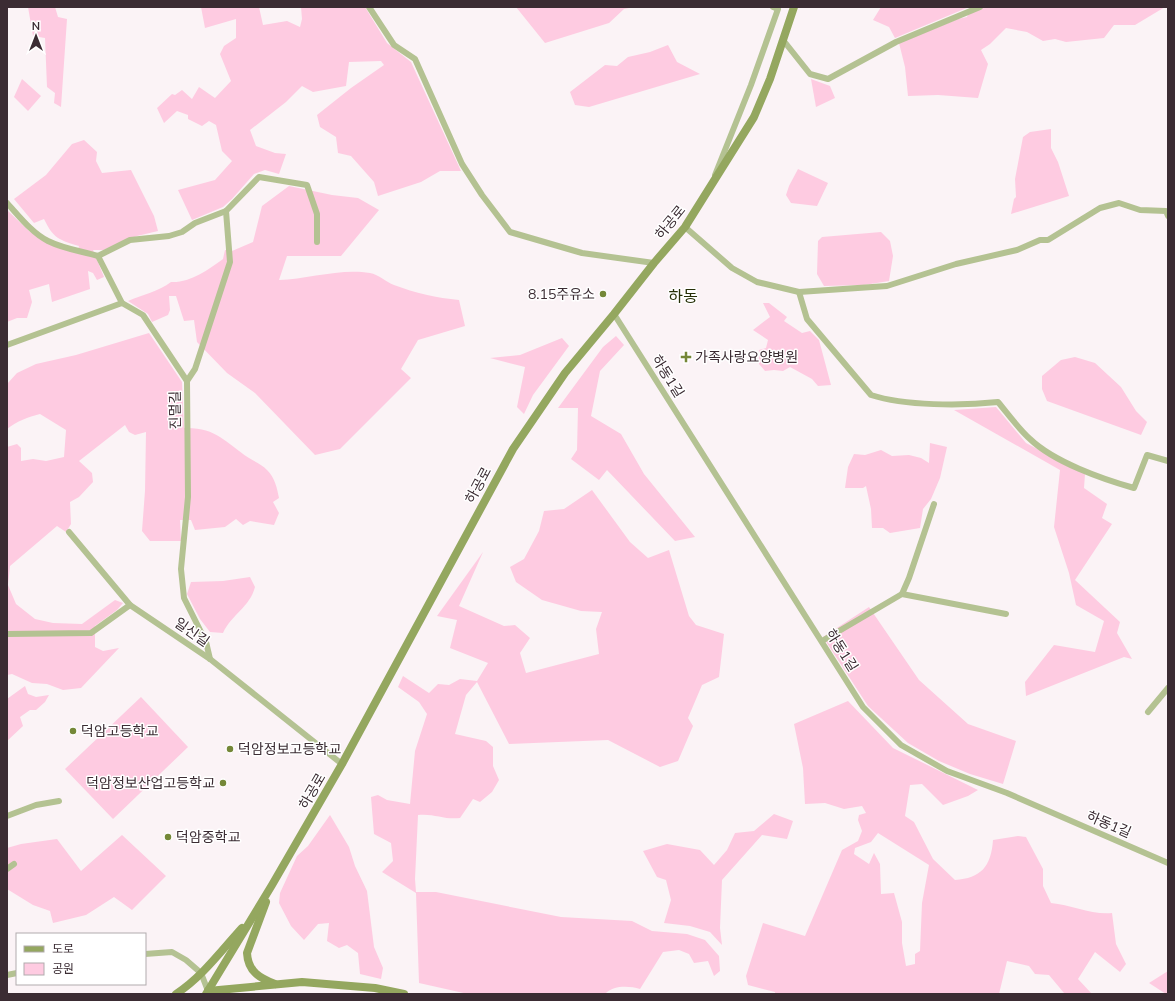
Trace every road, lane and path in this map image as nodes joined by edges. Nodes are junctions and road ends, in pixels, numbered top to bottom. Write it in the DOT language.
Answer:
graph roads {
  1 [pos="369,7"];
  2 [pos="794,7"];
  3 [pos="980,7"];
  4 [pos="777,8"];
  5 [pos="783,40"];
  6 [pos="712,185"];
  7 [pos="7,203"];
  8 [pos="226,211"];
  9 [pos="1168,216"];
  10 [pos="685,227"];
  11 [pos="317,242"];
  12 [pos="98,256"];
  13 [pos="654,263"];
  14 [pos="799,292"];
  15 [pos="122,303"];
  16 [pos="614,314"];
  17 [pos="7,345"];
  18 [pos="187,381"];
  19 [pos="1168,461"];
  20 [pos="934,504"];
  21 [pos="69,532"];
  22 [pos="902,594"];
  23 [pos="130,605"];
  24 [pos="1006,614"];
  25 [pos="7,634"];
  26 [pos="822,641"];
  27 [pos="210,659"];
  28 [pos="1168,688"];
  29 [pos="1148,712"];
  30 [pos="342,764"];
  31 [pos="59,801"];
  32 [pos="7,816"];
  33 [pos="1168,863"];
  34 [pos="14,864"];
  35 [pos="7,869"];
  36 [pos="272,885"];
  37 [pos="254,914"];
  38 [pos="146,954"];
  39 [pos="201,973"];
  40 [pos="276,985"];
  41 [pos="247,991"];
  42 [pos="207,993"];
  43 [pos="176,994"];
  44 [pos="404,994"];
  1 -- 13 [label="street"];
  2 -- 5 [label="main road, 하공로"];
  3 -- 5 [label="street"];
  4 -- 6 [label="street"];
  5 -- 6 [label="main road, 하공로"];
  6 -- 10 [label="main road, 하공로"];
  7 -- 12 [label="street"];
  8 -- 11 [label="street"];
  8 -- 12 [label="street"];
  8 -- 18 [label="street"];
  9 -- 14 [label="street"];
  10 -- 13 [label="main road, 하공로"];
  10 -- 14 [label="street"];
  12 -- 15 [label="street"];
  13 -- 16 [label="main road, 하공로"];
  14 -- 19 [label="street"];
  15 -- 17 [label="street"];
  15 -- 18 [label="street, 진멀길"];
  16 -- 26 [label="street, 하동1길"];
  16 -- 30 [label="main road, 하공로"];
  18 -- 27 [label="street, 진멀길"];
  20 -- 22 [label="street"];
  21 -- 23 [label="street, 일신길"];
  22 -- 24 [label="street"];
  22 -- 26 [label="street"];
  23 -- 25 [label="street"];
  23 -- 27 [label="street, 일신길"];
  26 -- 33 [label="street, 하동1길"];
  27 -- 30 [label="street, 일신길"];
  28 -- 29 [label="street"];
  30 -- 36 [label="main road, 하공로"];
  31 -- 32 [label="street"];
  34 -- 35 [label="street"];
  36 -- 37 [label="main road, 하공로"];
  36 -- 40 [label="main road"];
  37 -- 39 [label="main road"];
  37 -- 42 [label="main road, 하공로"];
  38 -- 39 [label="street"];
  39 -- 42 [label="street"];
  39 -- 43 [label="main road"];
  40 -- 41 [label="main road"];
  40 -- 44 [label="main road"];
  41 -- 42 [label="main road"];
}
